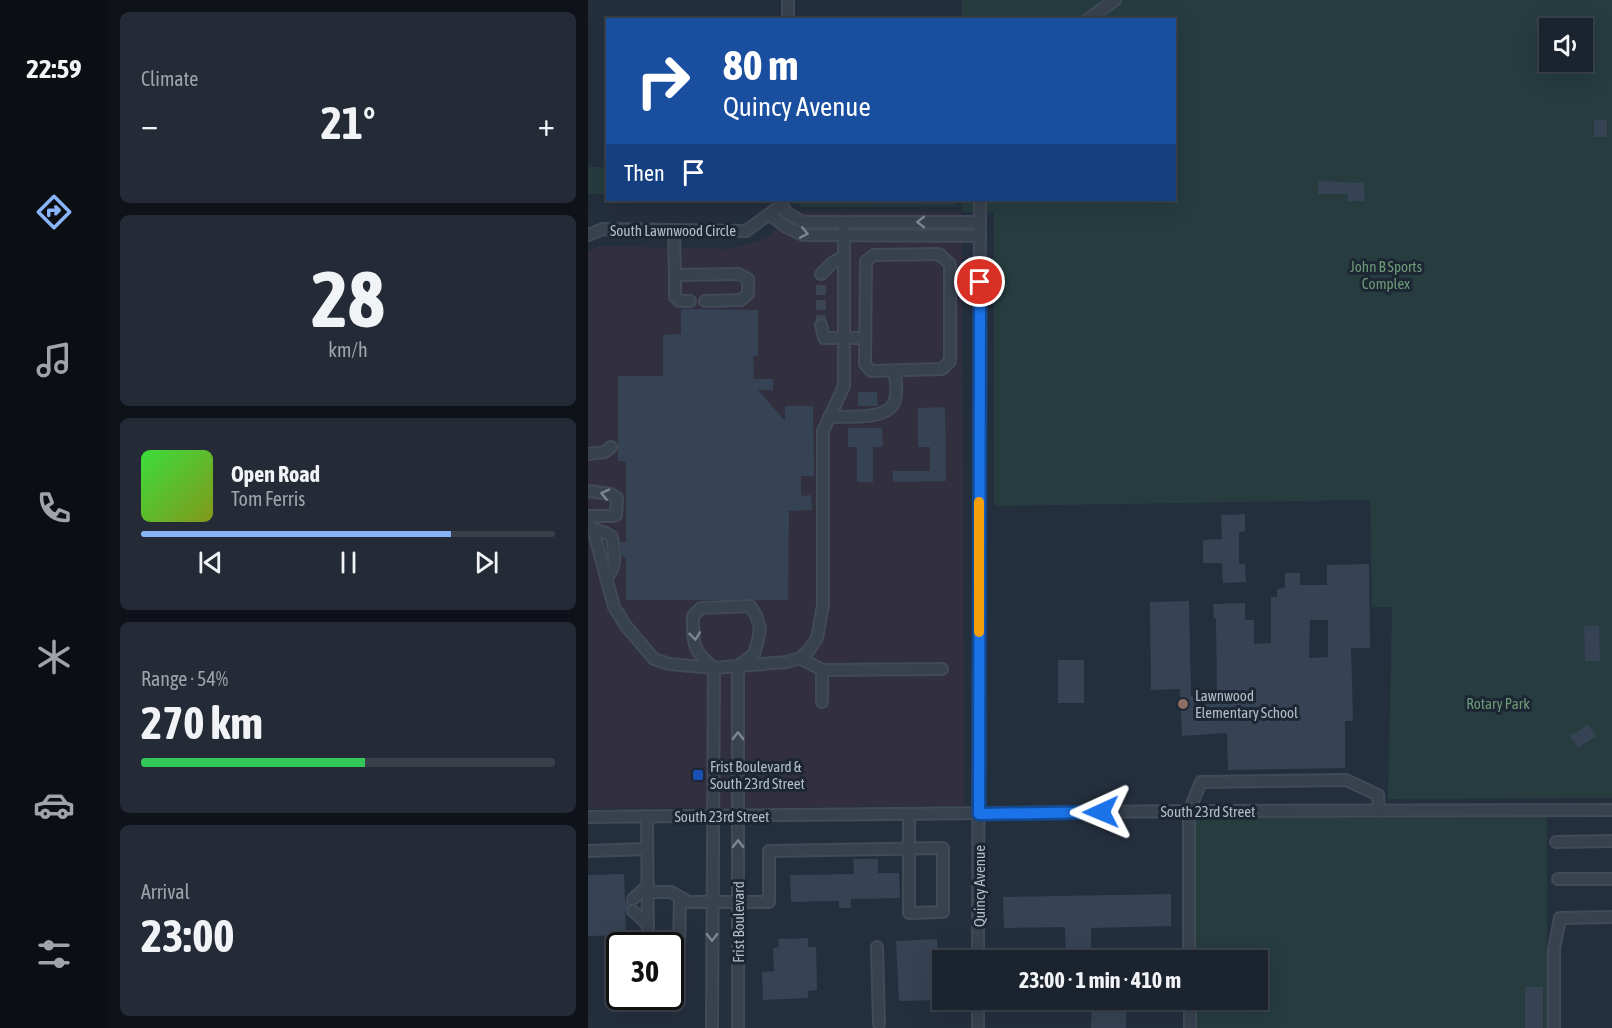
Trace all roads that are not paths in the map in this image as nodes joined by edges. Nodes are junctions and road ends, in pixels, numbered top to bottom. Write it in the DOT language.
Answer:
graph roads {
  1 [pos="788,0"];
  2 [pos="1115,0"];
  3 [pos="788,18"];
  4 [pos="1090,18"];
  5 [pos="781,201"];
  6 [pos="980,201"];
  7 [pos="770,214"];
  8 [pos="844,222"];
  9 [pos="893,222"];
  10 [pos="980,222"];
  11 [pos="674,230"];
  12 [pos="588,235"];
  13 [pos="844,235"];
  14 [pos="894,235"];
  15 [pos="980,236"];
  16 [pos="894,255"];
  17 [pos="844,256"];
  18 [pos="821,274"];
  19 [pos="675,275"];
  20 [pos="690,301"];
  21 [pos="705,301"];
  22 [pos="821,325"];
  23 [pos="865,338"];
  24 [pos="844,339"];
  25 [pos="895,371"];
  26 [pos="830,417"];
  27 [pos="611,447"];
  28 [pos="588,454"];
  29 [pos="588,491"];
  30 [pos="588,516"];
  31 [pos="590,525"];
  32 [pos="606,578"];
  33 [pos="800,658"];
  34 [pos="738,666"];
  35 [pos="714,668"];
  36 [pos="942,669"];
  37 [pos="822,670"];
  38 [pos="822,702"];
  39 [pos="1379,810"];
  40 [pos="1612,810"];
  41 [pos="1189,811"];
  42 [pos="909,814"];
  43 [pos="979,814"];
  44 [pos="647,816"];
  45 [pos="713,816"];
  46 [pos="738,816"];
  47 [pos="588,818"];
  48 [pos="1557,842"];
  49 [pos="1612,842"];
  50 [pos="647,849"];
  51 [pos="910,849"];
  52 [pos="588,851"];
  53 [pos="1558,879"];
  54 [pos="1612,879"];
  55 [pos="648,889"];
  56 [pos="680,897"];
  57 [pos="713,902"];
  58 [pos="738,902"];
  59 [pos="1612,917"];
  60 [pos="648,925"];
  61 [pos="648,932"];
  62 [pos="679,932"];
  63 [pos="877,947"];
  64 [pos="978,950"];
  65 [pos="1190,950"];
  66 [pos="978,1010"];
  67 [pos="1190,1010"];
  68 [pos="879,1024"];
  69 [pos="712,1028"];
  70 [pos="738,1028"];
  71 [pos="978,1028"];
  72 [pos="1190,1028"];
  73 [pos="1554,1028"];
  1 -- 3 [label="street"];
  2 -- 4 [label="street"];
  5 -- 7 [label="street, South Lawnwood Circle"];
  5 -- 8 [label="street"];
  6 -- 10 [label="street, Quincy Avenue"];
  7 -- 11 [label="street, South Lawnwood Circle"];
  7 -- 13 [label="street, one-way"];
  8 -- 9 [label="street"];
  8 -- 13 [label="street"];
  10 -- 9 [label="street, one-way"];
  9 -- 14 [label="street"];
  10 -- 15 [label="street, Quincy Avenue"];
  11 -- 12 [label="street, South Lawnwood Circle"];
  11 -- 19 [label="street"];
  13 -- 14 [label="street"];
  13 -- 17 [label="street"];
  14 -- 15 [label="street"];
  14 -- 16 [label="street"];
  15 -- 43 [label="street, Quincy Avenue"];
  16 -- 23 [label="street"];
  16 -- 25 [label="street"];
  17 -- 18 [label="street"];
  17 -- 24 [label="street"];
  19 -- 20 [label="street"];
  19 -- 21 [label="street"];
  22 -- 24 [label="street"];
  23 -- 24 [label="street"];
  23 -- 25 [label="street"];
  24 -- 26 [label="street"];
  25 -- 26 [label="street"];
  26 -- 33 [label="street"];
  27 -- 28 [label="street"];
  30 -- 29 [label="street, one-way"];
  31 -- 32 [label="street"];
  31 -- 32 [label="street"];
  32 -- 35 [label="street"];
  33 -- 34 [label="street"];
  33 -- 37 [label="street"];
  34 -- 35 [label="street"];
  34 -- 35 [label="street, one-way"];
  46 -- 34 [label="street, Frist Boulevard, one-way"];
  35 -- 45 [label="street, Frist Boulevard"];
  36 -- 37 [label="street"];
  37 -- 38 [label="street"];
  39 -- 40 [label="street, South 23rd Street"];
  39 -- 41 [label="street, South 23rd Street"];
  39 -- 41 [label="street"];
  41 -- 43 [label="street, South 23rd Street"];
  41 -- 65 [label="street"];
  42 -- 43 [label="street, South 23rd Street"];
  42 -- 46 [label="street, South 23rd Street"];
  42 -- 51 [label="street"];
  43 -- 64 [label="street, Quincy Avenue"];
  44 -- 45 [label="street, South 23rd Street"];
  44 -- 47 [label="street, South 23rd Street"];
  44 -- 50 [label="street"];
  45 -- 46 [label="street, South 23rd Street"];
  45 -- 57 [label="street, Frist Boulevard"];
  58 -- 46 [label="street, Frist Boulevard, one-way"];
  48 -- 49 [label="street"];
  50 -- 52 [label="street"];
  50 -- 55 [label="street"];
  51 -- 51 [label="street"];
  51 -- 58 [label="street"];
  53 -- 54 [label="street"];
  55 -- 56 [label="street"];
  55 -- 60 [label="street"];
  55 -- 60 [label="street"];
  56 -- 57 [label="street"];
  56 -- 62 [label="street"];
  57 -- 58 [label="street"];
  57 -- 69 [label="street, Frist Boulevard, one-way"];
  58 -- 70 [label="street, Frist Boulevard"];
  59 -- 73 [label="street"];
  60 -- 61 [label="street"];
  63 -- 68 [label="street"];
  66 -- 71 [label="street"];
  67 -- 72 [label="street"];
}
